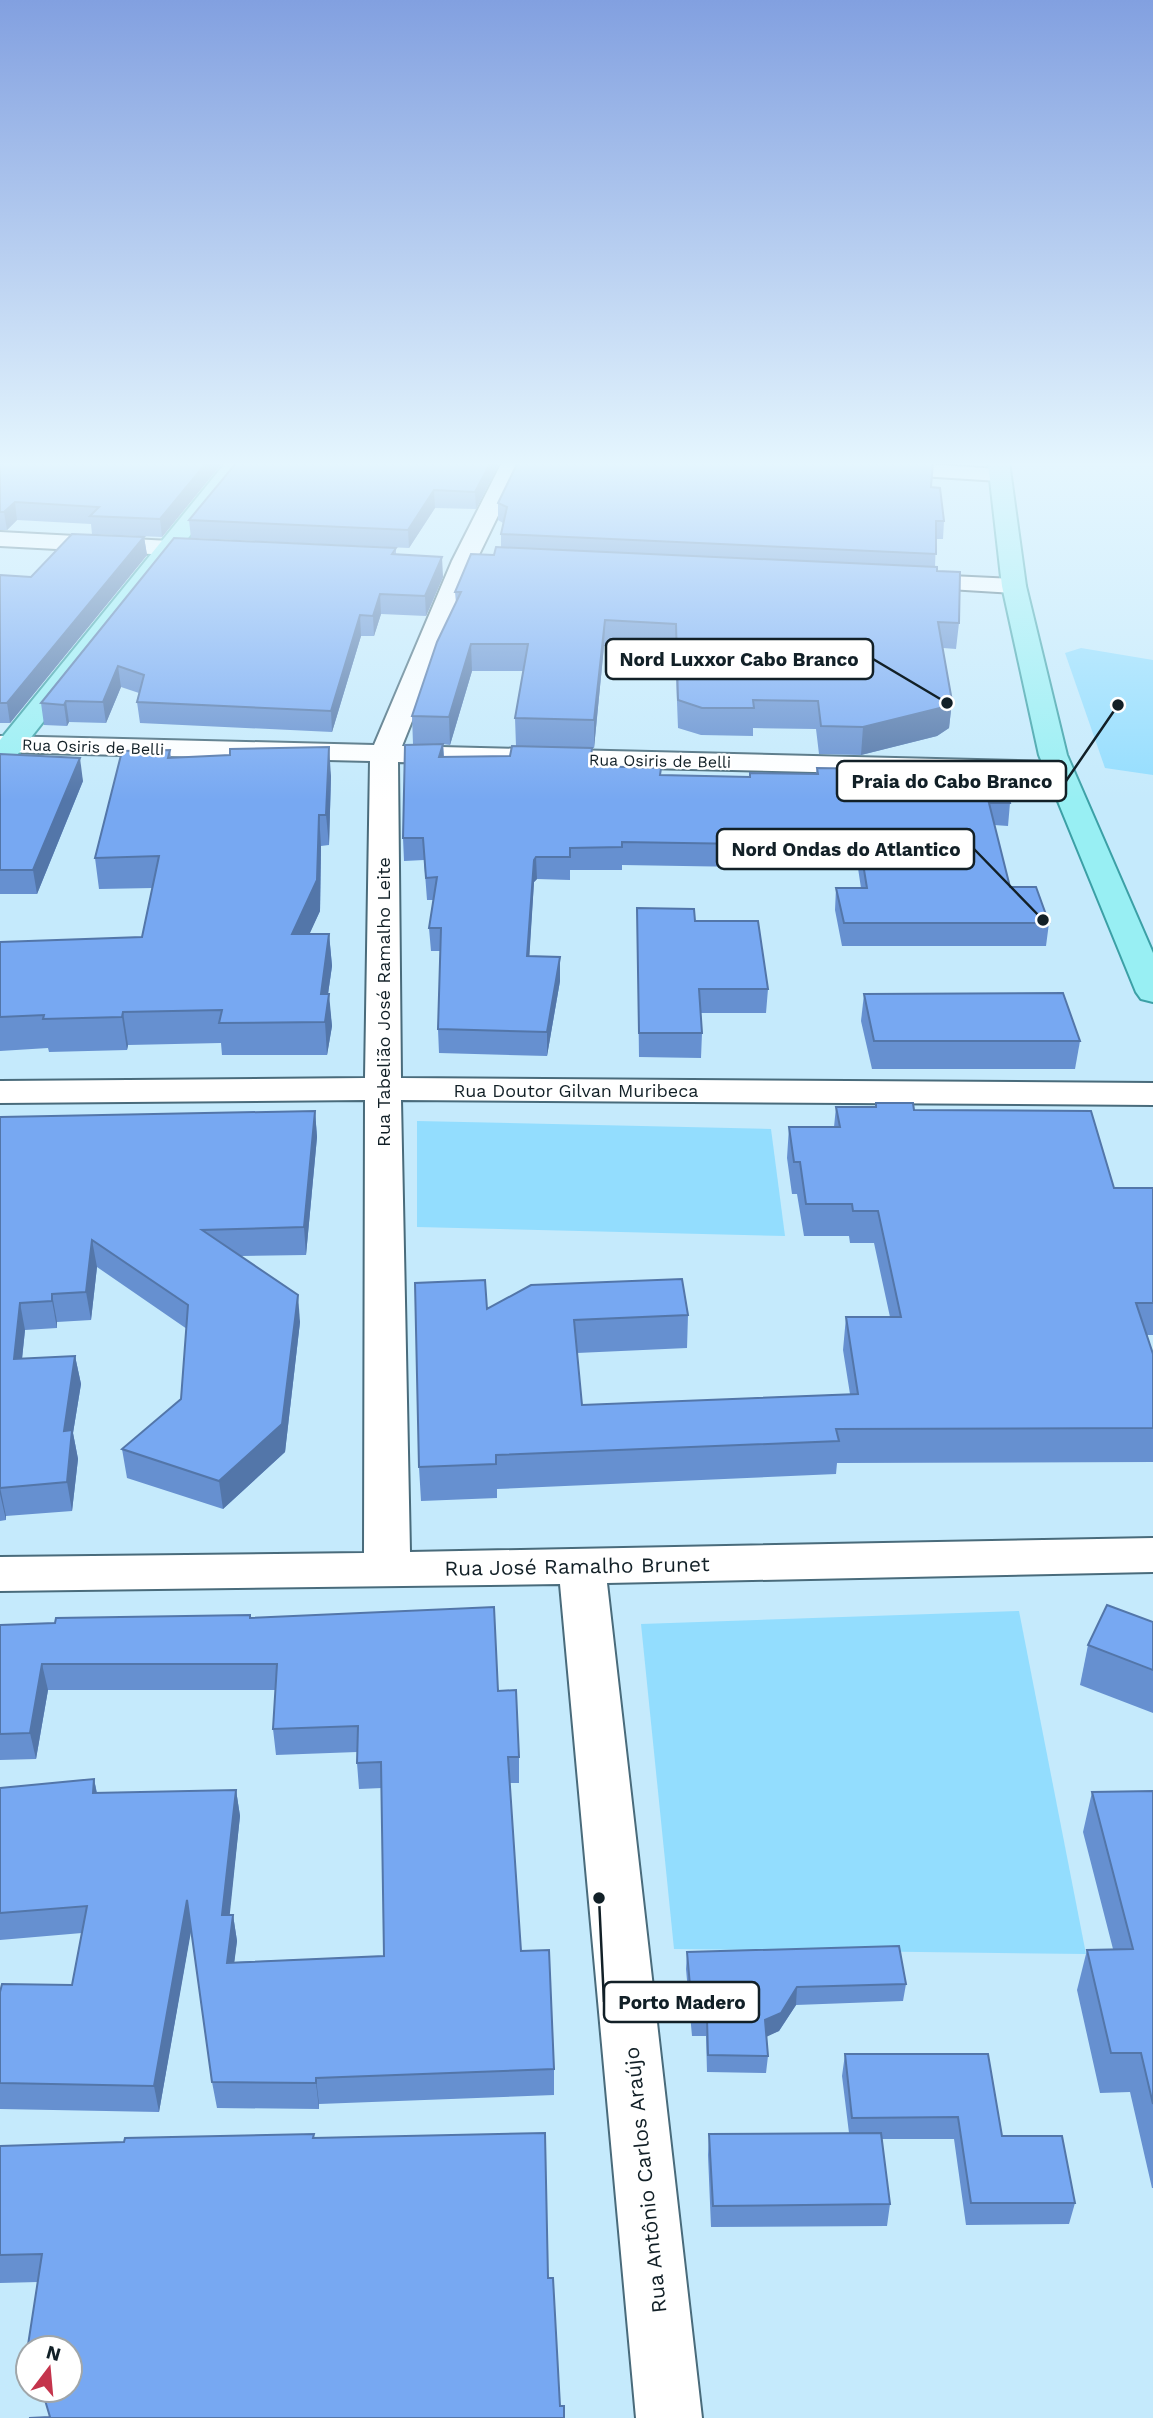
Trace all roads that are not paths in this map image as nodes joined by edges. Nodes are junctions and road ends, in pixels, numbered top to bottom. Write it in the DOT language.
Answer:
graph roads {
  1 [pos="143,575"];
  2 [pos="458,575"];
  3 [pos="1013,575"];
  4 [pos="887,580"];
  5 [pos="1014,586"];
  6 [pos="3,749"];
  7 [pos="384,755"];
  8 [pos="1058,770"];
  9 [pos="1153,992"];
  10 [pos="383,1089"];
  11 [pos="0,1092"];
  12 [pos="1153,1094"];
  13 [pos="1153,1555"];
  14 [pos="582,1565"];
  15 [pos="387,1570"];
  16 [pos="0,1574"];
  17 [pos="669,2418"];
  1 -- 6 [label="main road"];
  2 -- 7 [label="street, Rua Tabelião José Ramalho Leite"];
  3 -- 5 [label="main road"];
  4 -- 5 [label="street"];
  5 -- 8 [label="main road"];
  6 -- 7 [label="street, Rua Osiris de Belli"];
  7 -- 8 [label="street, Rua Osiris de Belli"];
  7 -- 10 [label="street, Rua Tabelião José Ramalho Leite"];
  8 -- 9 [label="main road"];
  10 -- 11 [label="street, Rua Doutor Gilvan Muribeca"];
  10 -- 12 [label="street, Rua Doutor Gilvan Muribeca"];
  10 -- 15 [label="street, Rua Tabelião José Ramalho Leite"];
  13 -- 14 [label="street, Rua José Ramalho Brunet"];
  14 -- 15 [label="street, Rua José Ramalho Brunet"];
  14 -- 17 [label="street, Rua Antônio Carlos Araújo"];
  15 -- 16 [label="street, Rua José Ramalho Brunet"];
}
